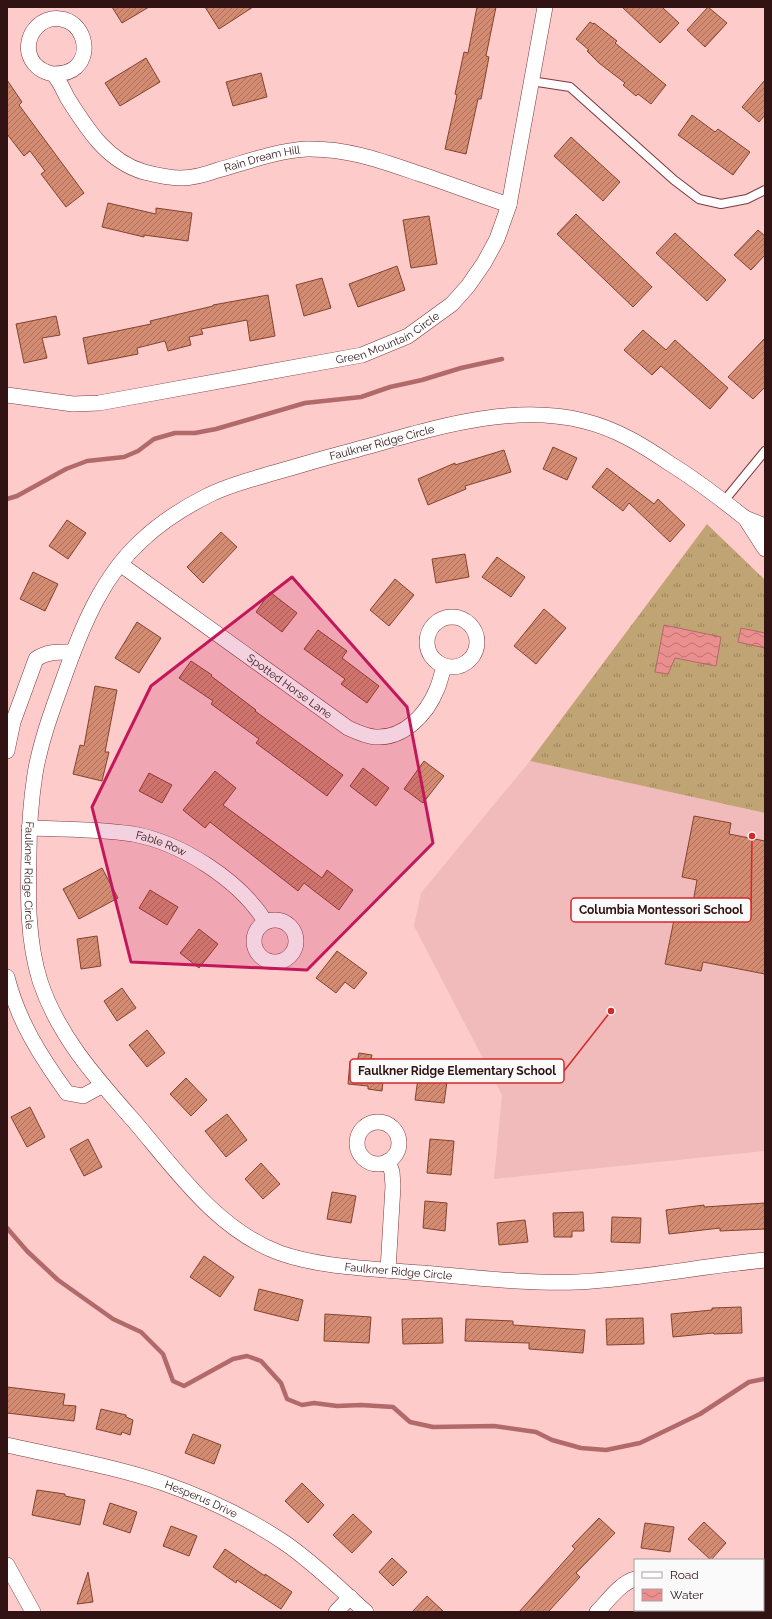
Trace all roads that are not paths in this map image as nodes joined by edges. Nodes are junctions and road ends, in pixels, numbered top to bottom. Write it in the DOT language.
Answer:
graph roads {
  1 [pos="545,7"];
  2 [pos="53,74"];
  3 [pos="531,81"];
  4 [pos="765,190"];
  5 [pos="509,205"];
  6 [pos="7,395"];
  7 [pos="765,451"];
  8 [pos="724,501"];
  9 [pos="745,518"];
  10 [pos="765,526"];
  11 [pos="765,549"];
  12 [pos="120,564"];
  13 [pos="73,652"];
  14 [pos="444,666"];
  15 [pos="10,721"];
  16 [pos="7,751"];
  17 [pos="29,828"];
  18 [pos="265,922"];
  19 [pos="7,977"];
  20 [pos="102,1085"];
  21 [pos="388,1161"];
  22 [pos="765,1260"];
  23 [pos="388,1270"];
  24 [pos="7,1445"];
  25 [pos="7,1565"];
  26 [pos="634,1579"];
  27 [pos="350,1597"];
  28 [pos="33,1612"];
  29 [pos="336,1612"];
  30 [pos="366,1612"];
  31 [pos="597,1612"];
  1 -- 3 [label="street, Green Mountain Circle"];
  2 -- 5 [label="street, Rain Dream Hill"];
  3 -- 4 [label="lane"];
  3 -- 5 [label="street, Green Mountain Circle"];
  5 -- 6 [label="street, Green Mountain Circle"];
  7 -- 8 [label="lane"];
  8 -- 9 [label="street, Faulkner Ridge Circle"];
  8 -- 12 [label="street, Faulkner Ridge Circle"];
  9 -- 10 [label="street, Faulkner Ridge Circle"];
  9 -- 11 [label="street, Faulkner Ridge Circle"];
  12 -- 13 [label="street, Faulkner Ridge Circle"];
  12 -- 14 [label="street, Spotted Horse Lane"];
  13 -- 15 [label="street"];
  13 -- 17 [label="street, Faulkner Ridge Circle"];
  15 -- 16 [label="street"];
  17 -- 18 [label="street, Fable Row"];
  17 -- 20 [label="street, Faulkner Ridge Circle"];
  19 -- 20 [label="street"];
  20 -- 23 [label="street, Faulkner Ridge Circle"];
  21 -- 23 [label="street"];
  22 -- 23 [label="street, Faulkner Ridge Circle"];
  24 -- 27 [label="street, Hesperus Drive"];
  25 -- 28 [label="street"];
  26 -- 31 [label="street"];
  27 -- 29 [label="street"];
  27 -- 30 [label="street, Hesperus Drive"];
}
